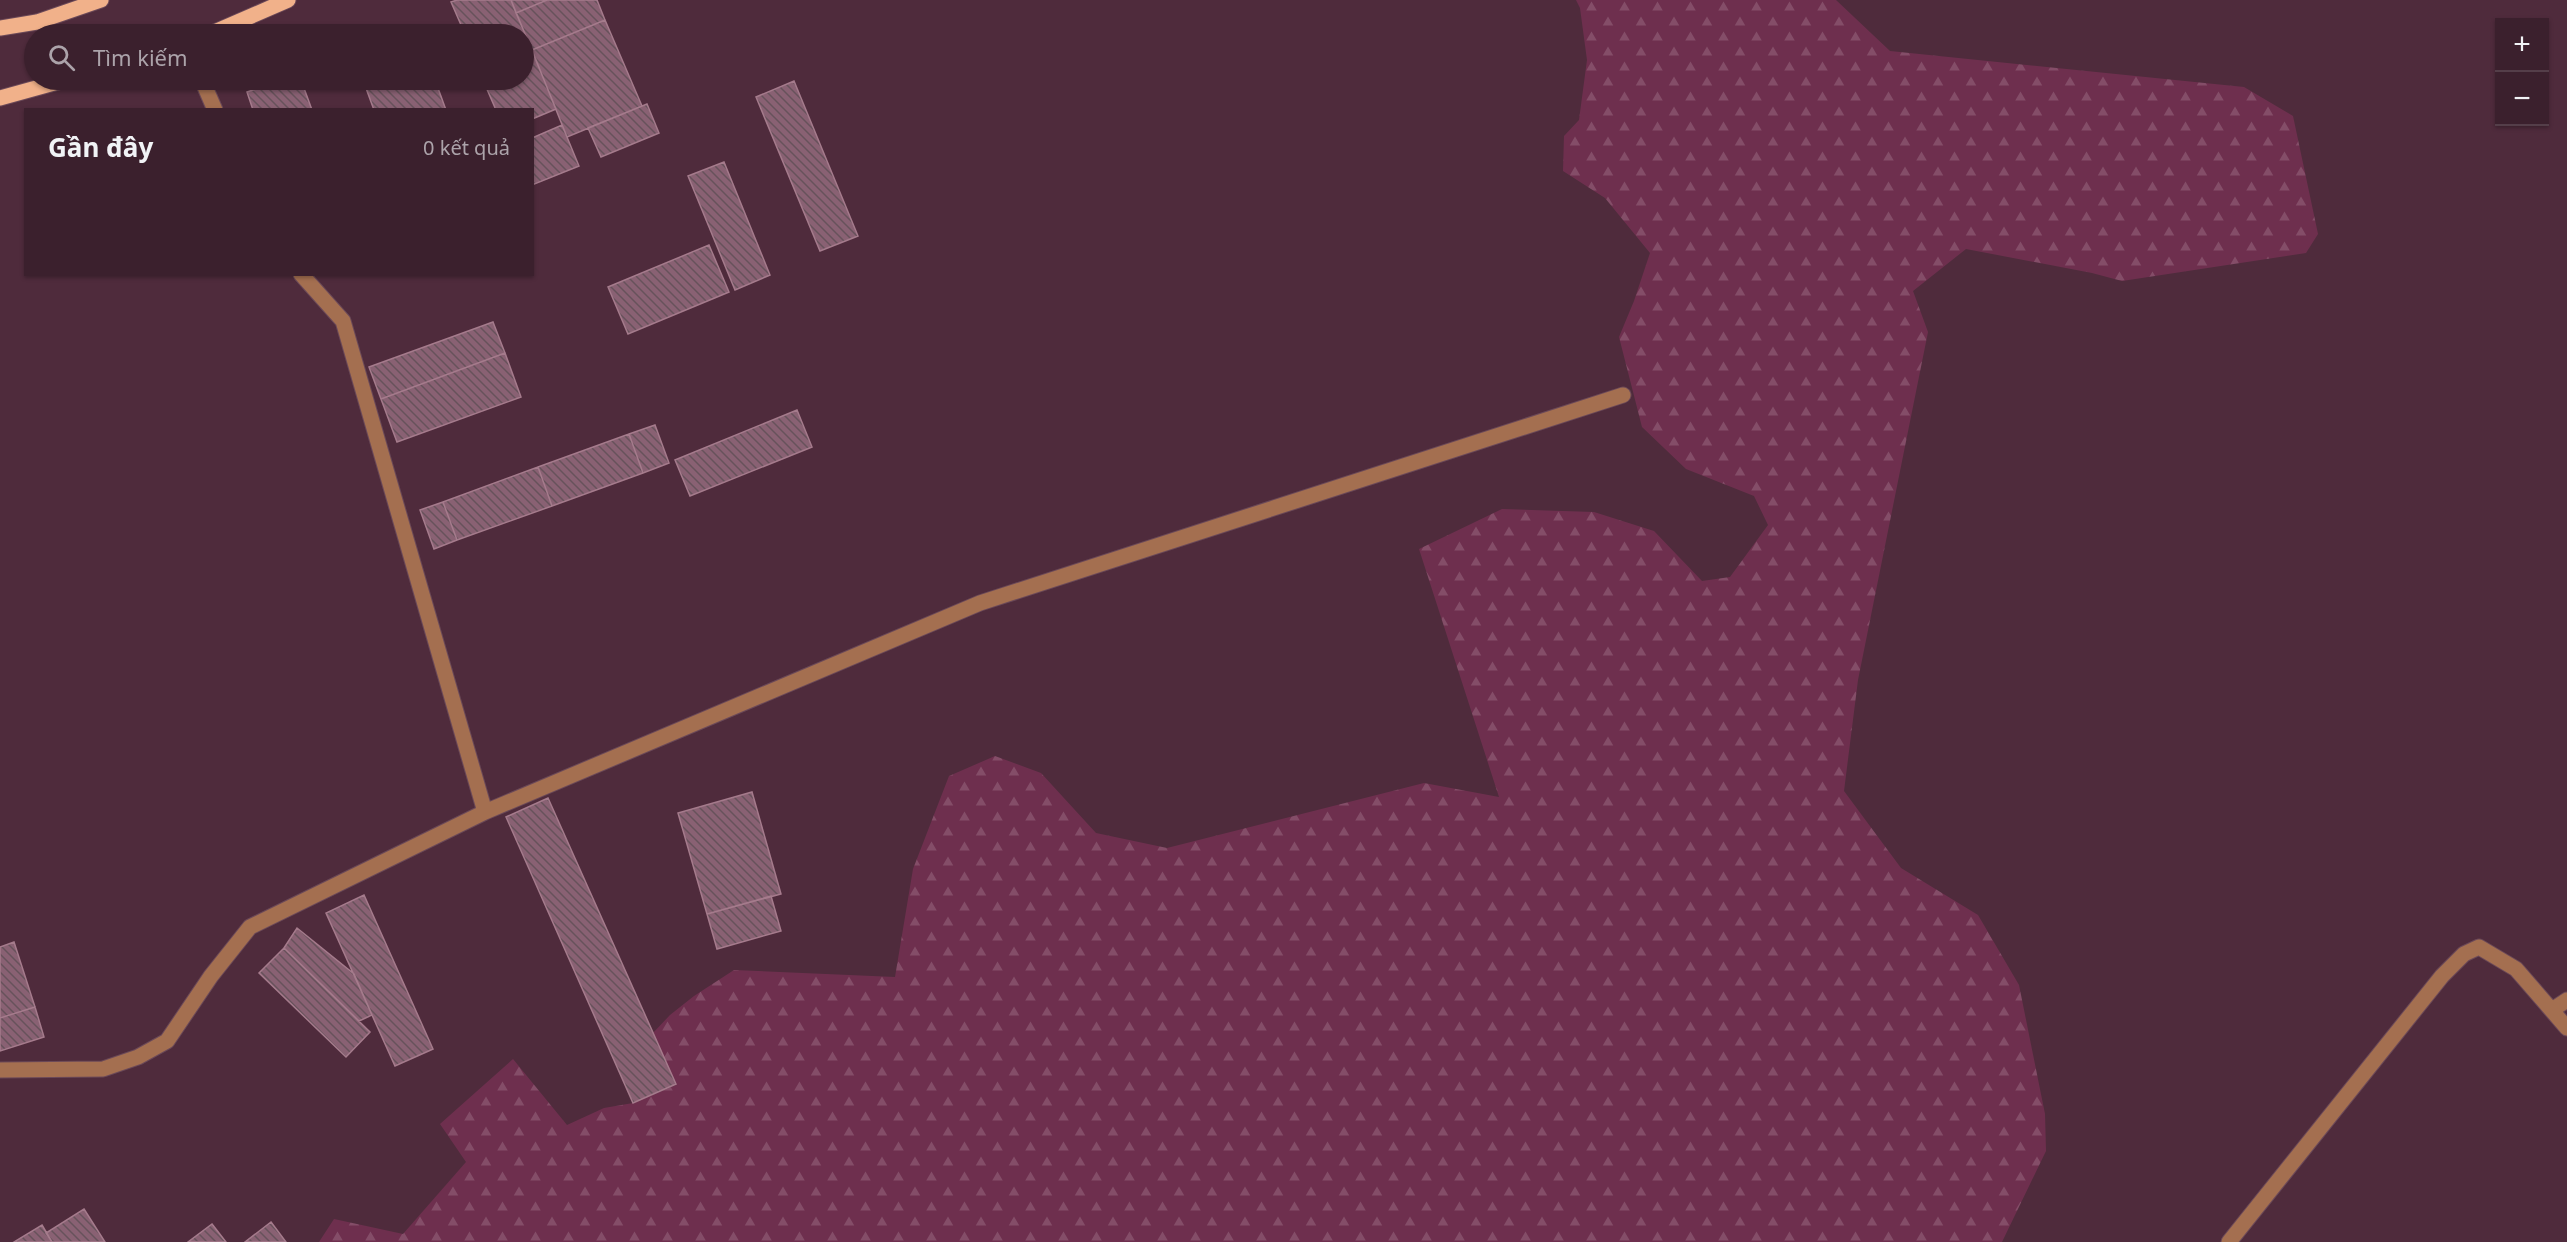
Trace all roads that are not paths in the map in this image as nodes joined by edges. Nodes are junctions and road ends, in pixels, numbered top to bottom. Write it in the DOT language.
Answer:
graph roads {
  1 [pos="100,0"];
  2 [pos="288,0"];
  3 [pos="24,24"];
  4 [pos="25,24"];
  5 [pos="233,24"];
  6 [pos="0,28"];
  7 [pos="29,90"];
  8 [pos="206,90"];
  9 [pos="0,98"];
  10 [pos="214,108"];
  11 [pos="303,276"];
  12 [pos="1623,394"];
  13 [pos="485,812"];
  14 [pos="2567,1000"];
  15 [pos="2552,1010"];
  16 [pos="2567,1028"];
  17 [pos="0,1070"];
  18 [pos="2229,1242"];
  1 -- 4 [label="main road"];
  2 -- 5 [label="main road"];
  3 -- 6 [label="main road"];
  7 -- 9 [label="main road"];
  8 -- 10 [label="street"];
  11 -- 13 [label="street"];
  12 -- 13 [label="street"];
  13 -- 17 [label="street"];
  14 -- 15 [label="street"];
  15 -- 16 [label="street"];
  15 -- 18 [label="street"];
}
